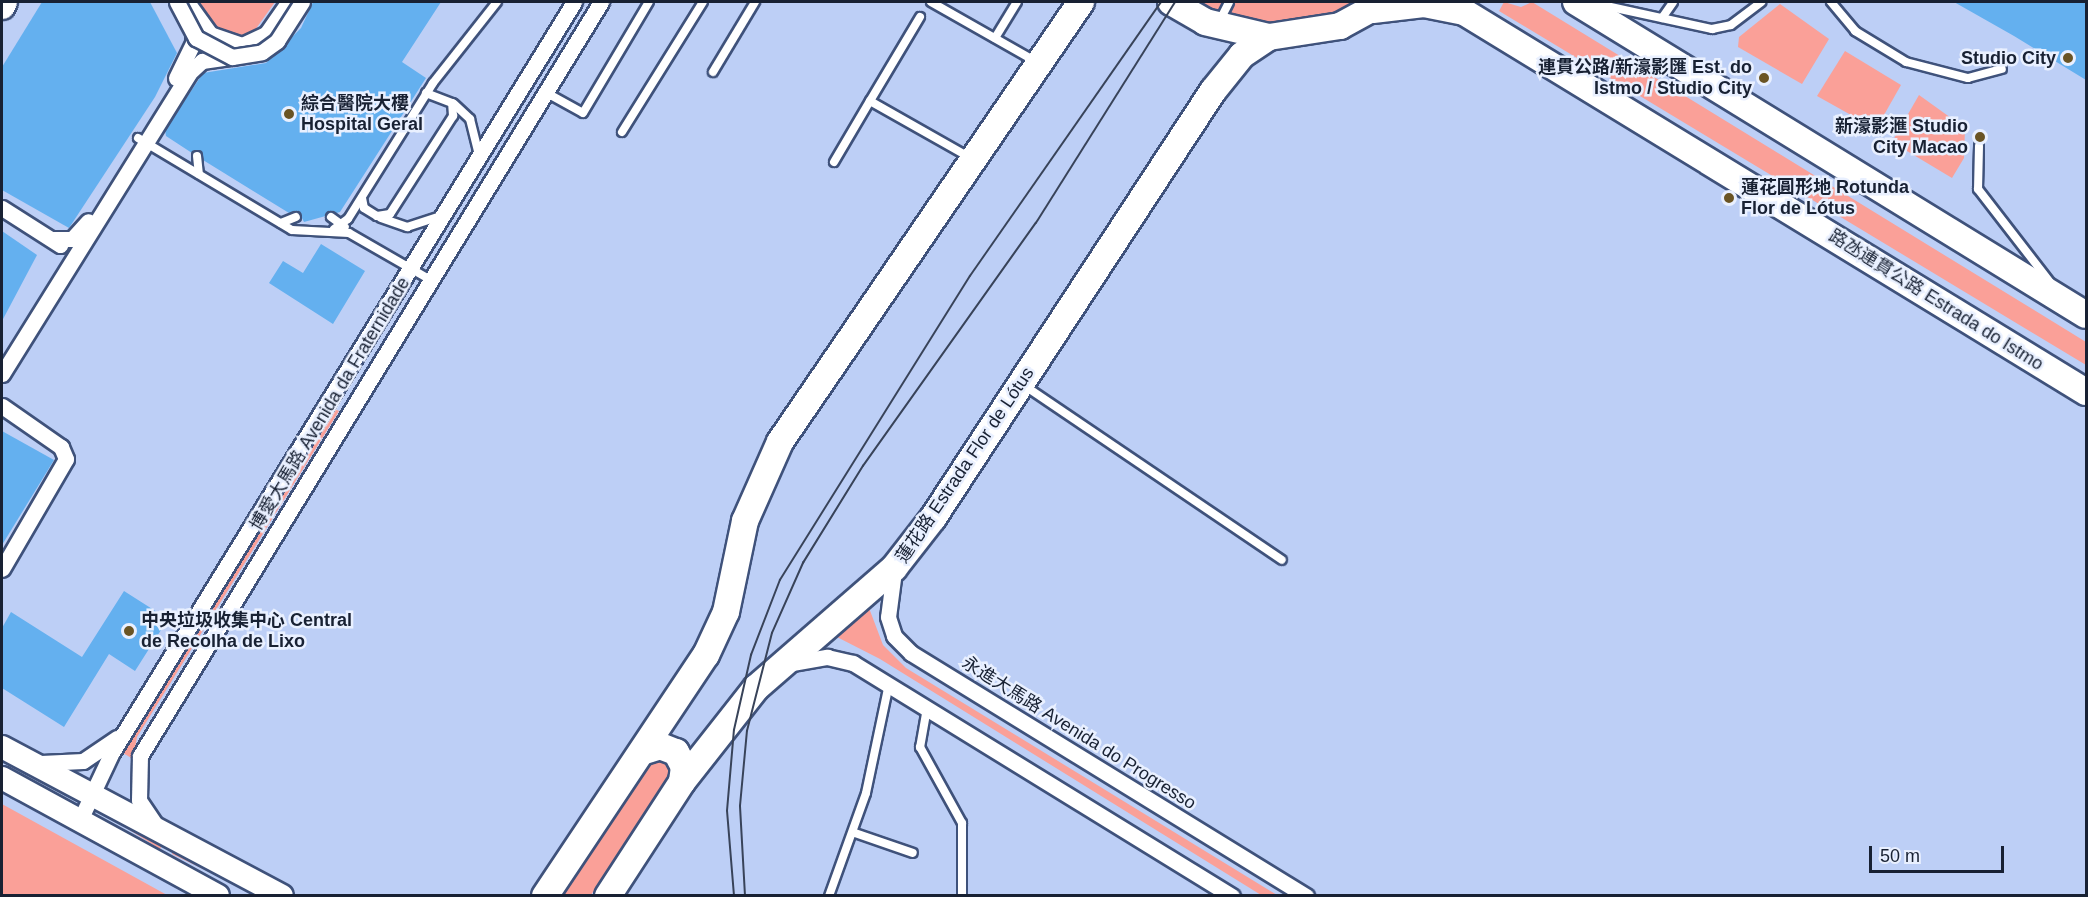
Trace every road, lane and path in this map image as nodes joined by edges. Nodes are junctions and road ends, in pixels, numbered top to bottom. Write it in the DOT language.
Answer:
graph roads {
  1 [pos="4,2"];
  2 [pos="177,2"];
  3 [pos="187,2"];
  4 [pos="288,2"];
  5 [pos="302,2"];
  6 [pos="497,2"];
  7 [pos="573,2"];
  8 [pos="601,2"];
  9 [pos="649,2"];
  10 [pos="703,2"];
  11 [pos="755,2"];
  12 [pos="931,2"];
  13 [pos="1017,2"];
  14 [pos="1081,2"];
  15 [pos="1171,2"];
  16 [pos="1229,2"];
  17 [pos="1576,2"];
  18 [pos="1587,2"];
  19 [pos="1673,2"];
  20 [pos="1761,2"];
  21 [pos="1831,2"];
  22 [pos="2,6"];
  23 [pos="1378,6"];
  24 [pos="194,16"];
  25 [pos="920,17"];
  26 [pos="1662,18"];
  27 [pos="1217,26"];
  28 [pos="1269,37"];
  29 [pos="995,38"];
  30 [pos="232,57"];
  31 [pos="1038,63"];
  32 [pos="2002,69"];
  33 [pos="713,72"];
  34 [pos="545,92"];
  35 [pos="426,93"];
  36 [pos="870,100"];
  37 [pos="452,103"];
  38 [pos="622,132"];
  39 [pos="142,141"];
  40 [pos="1979,146"];
  41 [pos="478,157"];
  42 [pos="973,159"];
  43 [pos="834,162"];
  44 [pos="180,164"];
  45 [pos="498,169"];
  46 [pos="199,175"];
  47 [pos="363,194"];
  48 [pos="2,208"];
  49 [pos="442,214"];
  50 [pos="377,216"];
  51 [pos="296,217"];
  52 [pos="331,218"];
  53 [pos="280,223"];
  54 [pos="342,225"];
  55 [pos="332,230"];
  56 [pos="358,237"];
  57 [pos="52,239"];
  58 [pos="69,268"];
  59 [pos="409,269"];
  60 [pos="429,279"];
  61 [pos="2077,309"];
  62 [pos="4,370"];
  63 [pos="1022,383"];
  64 [pos="2086,392"];
  65 [pos="2,405"];
  66 [pos="1282,560"];
  67 [pos="2,568"];
  68 [pos="894,568"];
  69 [pos="776,670"];
  70 [pos="889,684"];
  71 [pos="927,708"];
  72 [pos="128,727"];
  73 [pos="2,747"];
  74 [pos="645,751"];
  75 [pos="28,760"];
  76 [pos="2,778"];
  77 [pos="682,782"];
  78 [pos="92,795"];
  79 [pos="80,820"];
  80 [pos="855,833"];
  81 [pos="163,834"];
  82 [pos="913,853"];
  83 [pos="218,896"];
  84 [pos="282,896"];
  85 [pos="545,896"];
  86 [pos="608,896"];
  87 [pos="829,896"];
  88 [pos="962,896"];
  89 [pos="1232,896"];
  90 [pos="1306,896"];
  1 -- 22 [label="main road"];
  2 -- 30 [label="street, bridge"];
  3 -- 24 [label="street"];
  4 -- 24 [label="street"];
  5 -- 30 [label="street, bridge"];
  6 -- 35 [label="lane"];
  7 -- 41 [label="street, 博愛大馬路 Avenida da Fraternidade"];
  8 -- 34 [label="street, 博愛大馬路 Avenida da Fraternidade"];
  9 -- 34 [label="lane"];
  10 -- 38 [label="lane"];
  11 -- 33 [label="lane"];
  12 -- 29 [label="lane"];
  13 -- 29 [label="lane"];
  14 -- 31 [label="main road"];
  15 -- 27 [label="main road"];
  16 -- 27 [label="lane"];
  17 -- 61 [label="main road"];
  18 -- 26 [label="lane"];
  19 -- 26 [label="lane"];
  20 -- 26 [label="lane"];
  21 -- 32 [label="lane"];
  23 -- 28 [label="main road"];
  23 -- 64 [label="main road, 路氹連貫公路 Estrada do Istmo"];
  24 -- 39 [label="street"];
  25 -- 36 [label="lane"];
  27 -- 28 [label="main road"];
  28 -- 63 [label="main road, 蓮花路 Estrada Flor de Lótus"];
  29 -- 31 [label="lane"];
  30 -- 39 [label="street"];
  31 -- 42 [label="main road"];
  34 -- 45 [label="street, 博愛大馬路 Avenida da Fraternidade"];
  35 -- 37 [label="lane"];
  35 -- 47 [label="lane"];
  36 -- 42 [label="lane"];
  36 -- 43 [label="lane"];
  37 -- 41 [label="lane"];
  37 -- 50 [label="lane"];
  39 -- 44 [label="lane"];
  39 -- 57 [label="street"];
  39 -- 58 [label="street"];
  40 -- 61 [label="lane"];
  41 -- 45 [label="street"];
  41 -- 49 [label="street, 博愛大馬路 Avenida da Fraternidade"];
  42 -- 74 [label="main road"];
  44 -- 46 [label="lane"];
  44 -- 46 [label="lane"];
  45 -- 60 [label="street, 博愛大馬路 Avenida da Fraternidade"];
  46 -- 53 [label="lane"];
  47 -- 50 [label="lane"];
  47 -- 54 [label="lane"];
  48 -- 57 [label="street"];
  49 -- 50 [label="lane"];
  49 -- 59 [label="street, 博愛大馬路 Avenida da Fraternidade"];
  51 -- 53 [label="lane"];
  52 -- 54 [label="lane"];
  53 -- 55 [label="lane"];
  54 -- 55 [label="lane"];
  54 -- 56 [label="lane"];
  55 -- 56 [label="lane"];
  56 -- 59 [label="lane"];
  57 -- 58 [label="street"];
  58 -- 62 [label="street"];
  59 -- 60 [label="lane"];
  59 -- 72 [label="street, 博愛大馬路 Avenida da Fraternidade"];
  60 -- 81 [label="street, 博愛大馬路 Avenida da Fraternidade"];
  63 -- 66 [label="lane"];
  63 -- 68 [label="main road, 蓮花路 Estrada Flor de Lótus"];
  65 -- 67 [label="street"];
  68 -- 69 [label="main road, 蓮花路 Estrada Flor de Lótus"];
  68 -- 90 [label="street, 永進大馬路 Avenida do Progresso"];
  69 -- 70 [label="street"];
  69 -- 77 [label="main road, 蓮花路 Estrada Flor de Lótus"];
  70 -- 71 [label="street"];
  70 -- 80 [label="lane"];
  71 -- 88 [label="lane"];
  71 -- 89 [label="street"];
  72 -- 75 [label="street, 博愛大馬路 Avenida da Fraternidade"];
  72 -- 78 [label="street, 博愛大馬路 Avenida da Fraternidade"];
  73 -- 75 [label="main road"];
  74 -- 77 [label="main road"];
  74 -- 85 [label="main road"];
  75 -- 78 [label="main road"];
  76 -- 79 [label="main road"];
  77 -- 86 [label="main road, 蓮花路 Estrada Flor de Lótus"];
  78 -- 79 [label="street, 博愛大馬路 Avenida da Fraternidade"];
  78 -- 81 [label="main road"];
  79 -- 83 [label="main road"];
  80 -- 82 [label="lane"];
  80 -- 87 [label="lane"];
  81 -- 84 [label="main road"];
}
